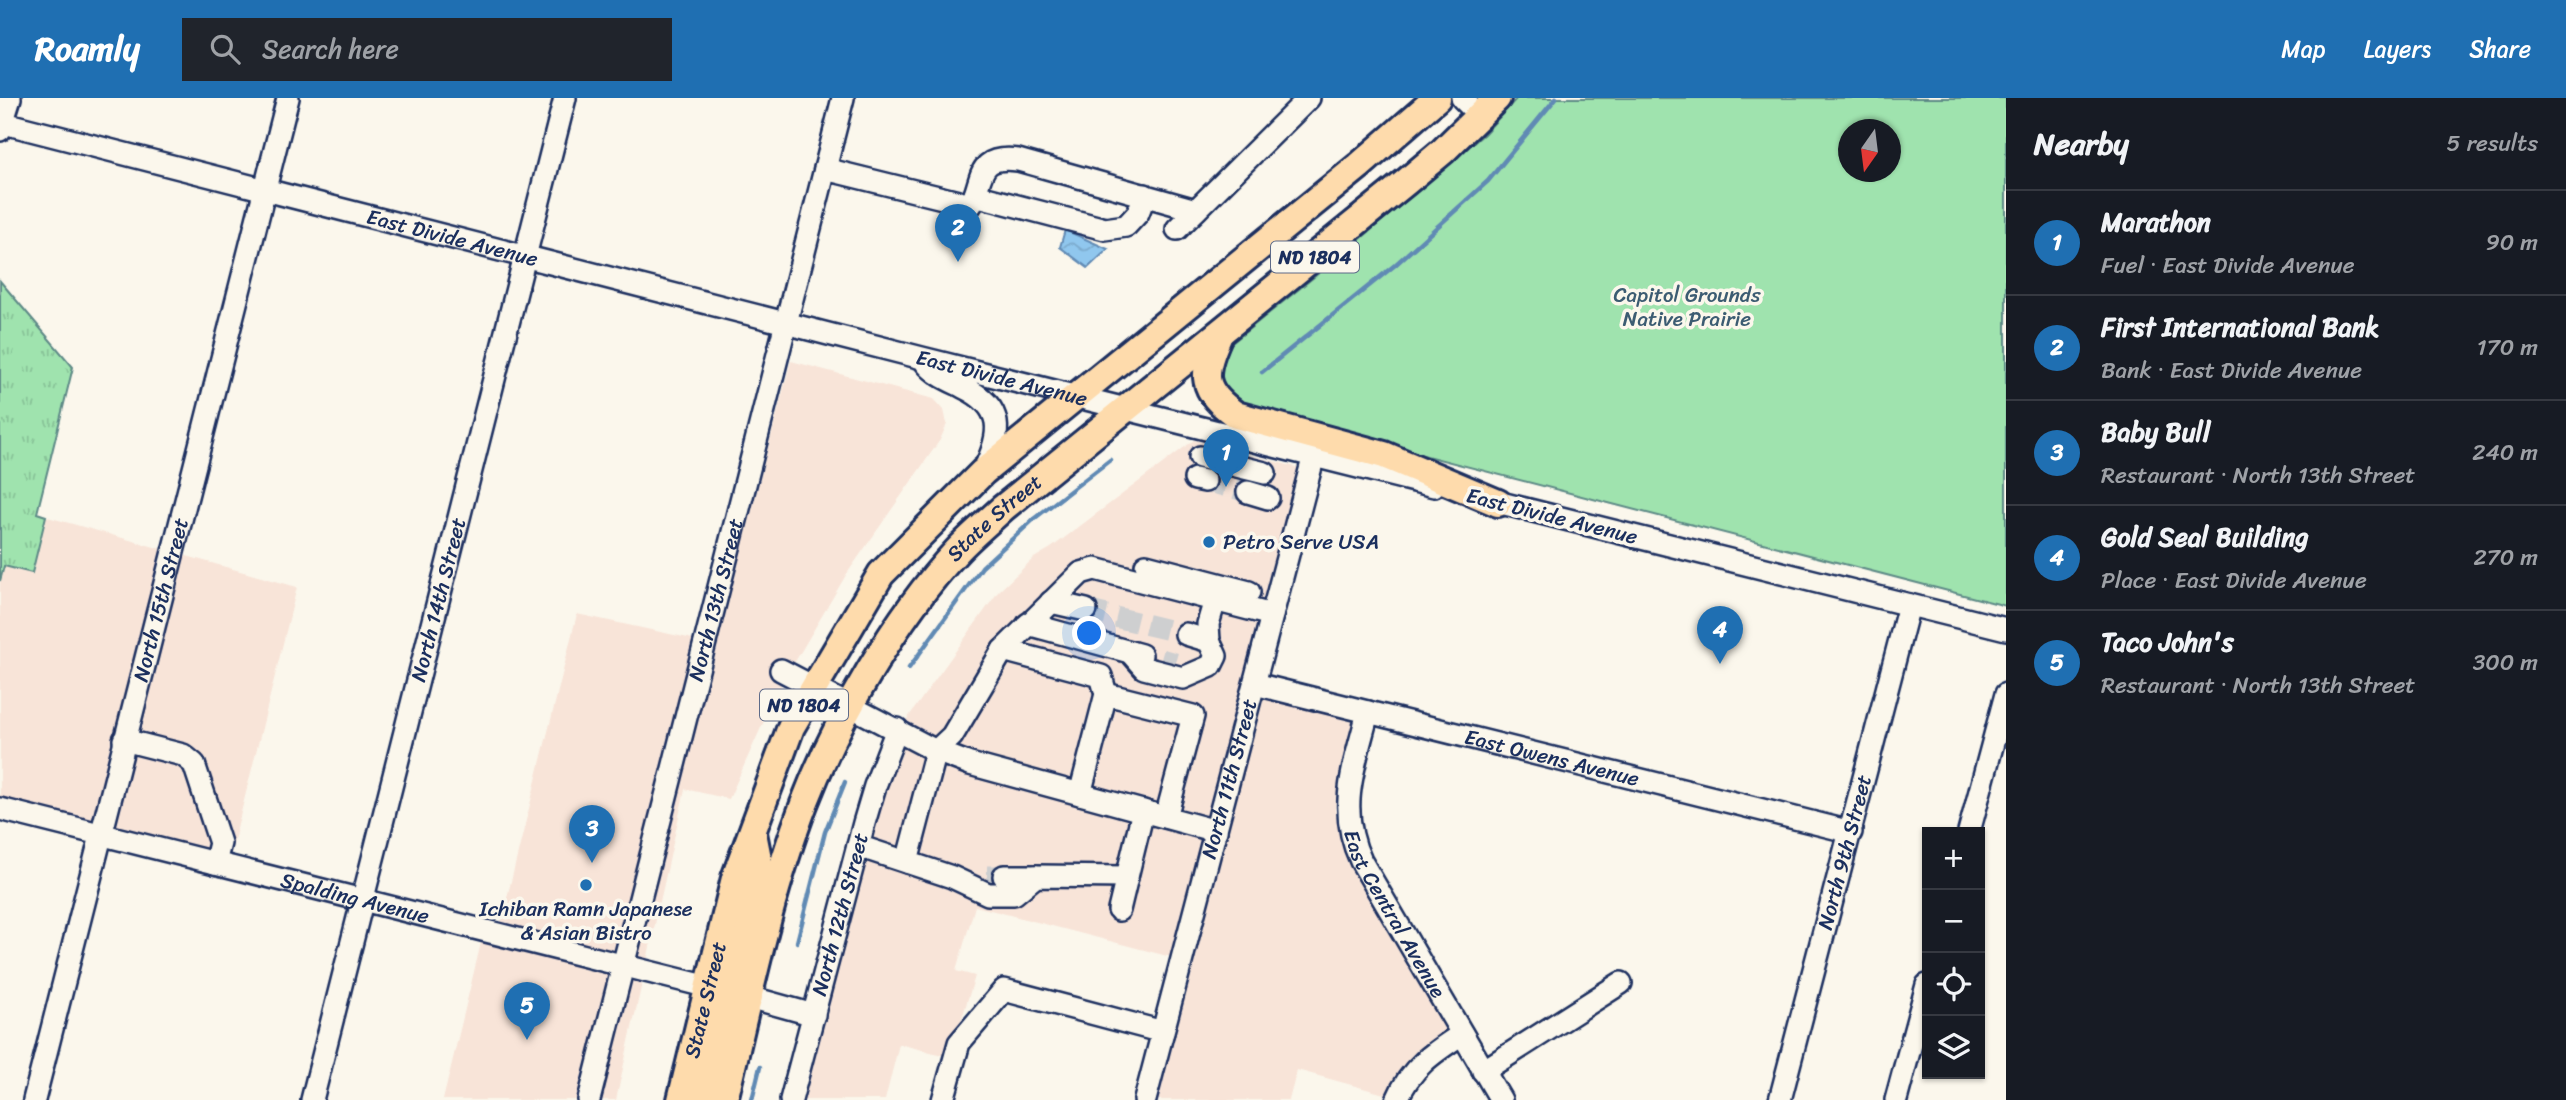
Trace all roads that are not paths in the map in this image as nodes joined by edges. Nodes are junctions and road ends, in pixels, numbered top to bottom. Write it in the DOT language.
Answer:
graph roads {
  1 [pos="10,98"];
  2 [pos="288,98"];
  3 [pos="565,98"];
  4 [pos="843,98"];
  5 [pos="1309,98"];
  6 [pos="1437,98"];
  7 [pos="1480,104"];
  8 [pos="1,125"];
  9 [pos="825,169"];
  10 [pos="265,190"];
  11 [pos="975,195"];
  12 [pos="1145,195"];
  13 [pos="1196,210"];
  14 [pos="1177,229"];
  15 [pos="525,256"];
  16 [pos="787,323"];
  17 [pos="1219,334"];
  18 [pos="922,358"];
  19 [pos="1076,397"];
  20 [pos="1127,409"];
  21 [pos="1314,456"];
  22 [pos="1200,457"];
  23 [pos="984,472"];
  24 [pos="1265,473"];
  25 [pos="1498,503"];
  26 [pos="1146,565"];
  27 [pos="1249,592"];
  28 [pos="1215,600"];
  29 [pos="1051,601"];
  30 [pos="1909,605"];
  31 [pos="1086,610"];
  32 [pos="1272,615"];
  33 [pos="1028,624"];
  34 [pos="2006,629"];
  35 [pos="1186,634"];
  36 [pos="1209,641"];
  37 [pos="1003,650"];
  38 [pos="1130,652"];
  39 [pos="781,670"];
  40 [pos="1203,671"];
  41 [pos="1255,684"];
  42 [pos="814,686"];
  43 [pos="1106,694"];
  44 [pos="2006,694"];
  45 [pos="851,707"];
  46 [pos="1368,712"];
  47 [pos="897,729"];
  48 [pos="124,740"];
  49 [pos="936,751"];
  50 [pos="1080,794"];
  51 [pos="0,810"];
  52 [pos="1143,811"];
  53 [pos="1166,817"];
  54 [pos="1970,827"];
  55 [pos="1216,831"];
  56 [pos="752,832"];
  57 [pos="1851,832"];
  58 [pos="101,835"];
  59 [pos="858,846"];
  60 [pos="907,862"];
  61 [pos="215,863"];
  62 [pos="1035,876"];
  63 [pos="952,877"];
  64 [pos="1127,877"];
  65 [pos="363,901"];
  66 [pos="1119,910"];
  67 [pos="623,967"];
  68 [pos="1621,983"];
  69 [pos="709,987"];
  70 [pos="750,997"];
  71 [pos="1922,1004"];
  72 [pos="814,1015"];
  73 [pos="1163,1032"];
  74 [pos="1462,1034"];
  75 [pos="1483,1071"];
  76 [pos="34,1100"];
  77 [pos="312,1100"];
  78 [pos="590,1100"];
  79 [pos="681,1100"];
  80 [pos="705,1100"];
  81 [pos="724,1100"];
  82 [pos="792,1100"];
  83 [pos="943,1100"];
  84 [pos="1145,1100"];
  85 [pos="1397,1100"];
  86 [pos="1501,1100"];
  87 [pos="1780,1100"];
  88 [pos="1896,1100"];
  1 -- 8 [label="street"];
  2 -- 10 [label="street, North 15th Street"];
  3 -- 15 [label="street, North 14th Street"];
  4 -- 9 [label="street, North 13th Street"];
  5 -- 13 [label="street"];
  6 -- 19 [label="main road, State Street / ND 1804"];
  7 -- 17 [label="main road, State Street / ND 1804"];
  8 -- 10 [label="street, East Divide Avenue"];
  9 -- 11 [label="street"];
  9 -- 16 [label="street, North 13th Street"];
  10 -- 15 [label="street, East Divide Avenue"];
  10 -- 48 [label="street, North 15th Street"];
  11 -- 12 [label="street"];
  11 -- 12 [label="street"];
  12 -- 13 [label="street"];
  13 -- 14 [label="street"];
  15 -- 16 [label="street, East Divide Avenue"];
  15 -- 65 [label="street, North 14th Street"];
  16 -- 18 [label="street, East Divide Avenue"];
  16 -- 67 [label="street, North 13th Street"];
  17 -- 20 [label="main road, State Street / ND 1804"];
  17 -- 25 [label="main road"];
  18 -- 19 [label="street, East Divide Avenue"];
  18 -- 23 [label="street"];
  19 -- 20 [label="street, East Divide Avenue"];
  19 -- 23 [label="main road, State Street / ND 1804"];
  20 -- 21 [label="street, East Divide Avenue"];
  20 -- 45 [label="main road, State Street / ND 1804"];
  21 -- 25 [label="street, East Divide Avenue"];
  21 -- 32 [label="street, North 11th Street"];
  22 -- 24 [label="street"];
  23 -- 42 [label="main road, State Street / ND 1804"];
  25 -- 30 [label="street, East Divide Avenue"];
  26 -- 27 [label="street"];
  28 -- 29 [label="street"];
  28 -- 32 [label="street"];
  28 -- 36 [label="street"];
  29 -- 31 [label="street"];
  29 -- 33 [label="street"];
  30 -- 34 [label="street, East Divide Avenue"];
  30 -- 57 [label="street, North 9th Street"];
  32 -- 41 [label="street, North 11th Street"];
  33 -- 37 [label="street"];
  33 -- 38 [label="street"];
  35 -- 36 [label="street"];
  36 -- 40 [label="street"];
  37 -- 43 [label="street"];
  37 -- 49 [label="street"];
  38 -- 40 [label="street"];
  38 -- 40 [label="street"];
  39 -- 42 [label="street"];
  41 -- 46 [label="street, East Owens Avenue"];
  41 -- 55 [label="street, North 11th Street"];
  42 -- 45 [label="street"];
  42 -- 56 [label="main road, State Street / ND 1804"];
  43 -- 50 [label="street"];
  43 -- 53 [label="street"];
  44 -- 54 [label="street"];
  45 -- 47 [label="street"];
  45 -- 70 [label="main road, State Street / ND 1804"];
  46 -- 57 [label="street, East Owens Avenue"];
  46 -- 74 [label="street, East Central Avenue"];
  47 -- 49 [label="street"];
  47 -- 59 [label="street, North 12th Street"];
  48 -- 58 [label="street, North 15th Street"];
  48 -- 61 [label="street"];
  49 -- 50 [label="street"];
  49 -- 60 [label="street"];
  50 -- 52 [label="street"];
  51 -- 58 [label="street, Spalding Avenue"];
  52 -- 53 [label="street"];
  52 -- 64 [label="street"];
  53 -- 55 [label="street"];
  55 -- 73 [label="street, North 11th Street"];
  56 -- 69 [label="main road, State Street / ND 1804"];
  56 -- 70 [label="main road"];
  57 -- 87 [label="street, North 9th Street"];
  58 -- 61 [label="street, Spalding Avenue"];
  58 -- 76 [label="street, North 15th Street"];
  59 -- 60 [label="street"];
  59 -- 72 [label="street, North 12th Street"];
  60 -- 63 [label="street"];
  61 -- 65 [label="street, Spalding Avenue"];
  62 -- 63 [label="street"];
  62 -- 63 [label="street"];
  62 -- 64 [label="street"];
  64 -- 66 [label="street"];
  65 -- 67 [label="street, Spalding Avenue"];
  65 -- 77 [label="street, North 14th Street"];
  67 -- 69 [label="street, Spalding Avenue"];
  67 -- 78 [label="street, North 13th Street"];
  68 -- 75 [label="street"];
  69 -- 79 [label="main road, State Street / ND 1804"];
  69 -- 80 [label="main road"];
  70 -- 72 [label="street"];
  70 -- 81 [label="main road, State Street / ND 1804"];
  71 -- 88 [label="street"];
  72 -- 82 [label="street, North 12th Street"];
  73 -- 83 [label="street"];
  73 -- 84 [label="street, North 11th Street"];
  74 -- 75 [label="street, East Central Avenue"];
  74 -- 85 [label="street"];
  75 -- 86 [label="street, East Central Avenue"];
}
